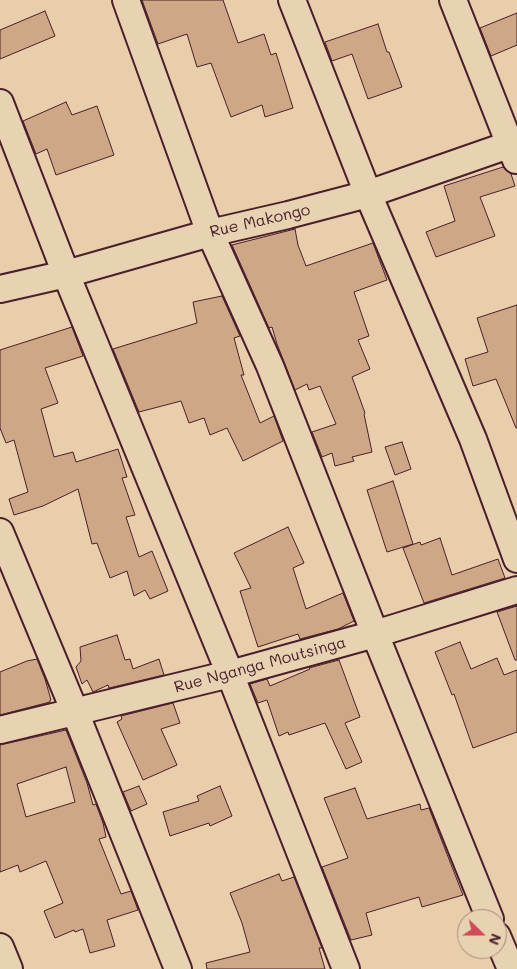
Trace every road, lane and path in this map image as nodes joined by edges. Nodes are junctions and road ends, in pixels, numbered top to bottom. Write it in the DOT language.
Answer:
graph roads {
  1 [pos="126,0"];
  2 [pos="292,0"];
  3 [pos="453,0"];
  4 [pos="0,103"];
  5 [pos="515,150"];
  6 [pos="368,194"];
  7 [pos="210,233"];
  8 [pos="66,274"];
  9 [pos="0,289"];
  10 [pos="0,532"];
  11 [pos="517,560"];
  12 [pos="517,590"];
  13 [pos="375,634"];
  14 [pos="230,674"];
  15 [pos="75,712"];
  16 [pos="0,730"];
  17 [pos="486,909"];
  18 [pos="0,947"];
  19 [pos="9,969"];
  20 [pos="178,969"];
  21 [pos="346,969"];
  1 -- 7 [label="street"];
  2 -- 6 [label="street"];
  3 -- 5 [label="street"];
  4 -- 8 [label="street"];
  5 -- 6 [label="street, Rue Makongo"];
  6 -- 7 [label="street, Rue Makongo"];
  6 -- 11 [label="street"];
  7 -- 8 [label="street, Rue Makongo"];
  7 -- 13 [label="street"];
  8 -- 9 [label="street, Rue Makongo"];
  8 -- 14 [label="street"];
  10 -- 15 [label="street"];
  12 -- 13 [label="street, Rue Nganga Moutsinga"];
  13 -- 14 [label="street, Rue Nganga Moutsinga"];
  13 -- 17 [label="street"];
  14 -- 15 [label="street, Rue Nganga Moutsinga"];
  14 -- 21 [label="street"];
  15 -- 16 [label="street, Rue Nganga Moutsinga"];
  15 -- 20 [label="street"];
  18 -- 19 [label="street"];
}
